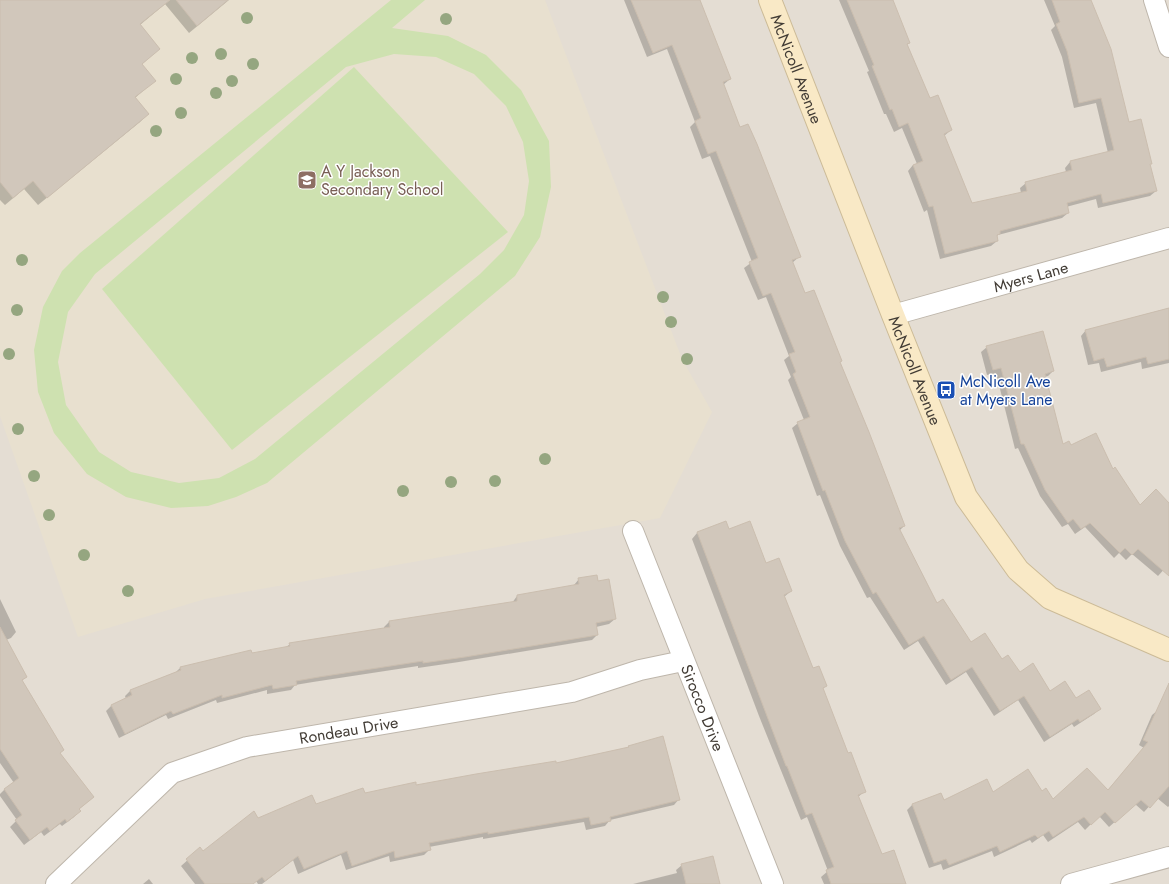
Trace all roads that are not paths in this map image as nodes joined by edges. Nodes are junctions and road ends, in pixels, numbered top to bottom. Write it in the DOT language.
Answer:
graph roads {
  1 [pos="770,0"];
  2 [pos="1154,0"];
  3 [pos="1169,47"];
  4 [pos="1169,238"];
  5 [pos="893,315"];
  6 [pos="633,531"];
  7 [pos="1169,650"];
  8 [pos="683,661"];
  9 [pos="1169,857"];
  10 [pos="56,884"];
  11 [pos="773,884"];
  12 [pos="1071,884"];
  1 -- 5 [label="street, McNicoll Avenue"];
  2 -- 3 [label="street"];
  4 -- 5 [label="street, Myers Lane"];
  5 -- 7 [label="street, McNicoll Avenue"];
  6 -- 8 [label="street, Sirocco Drive"];
  8 -- 10 [label="street, Rondeau Drive"];
  8 -- 11 [label="street, Sirocco Drive"];
  9 -- 12 [label="street"];
}
